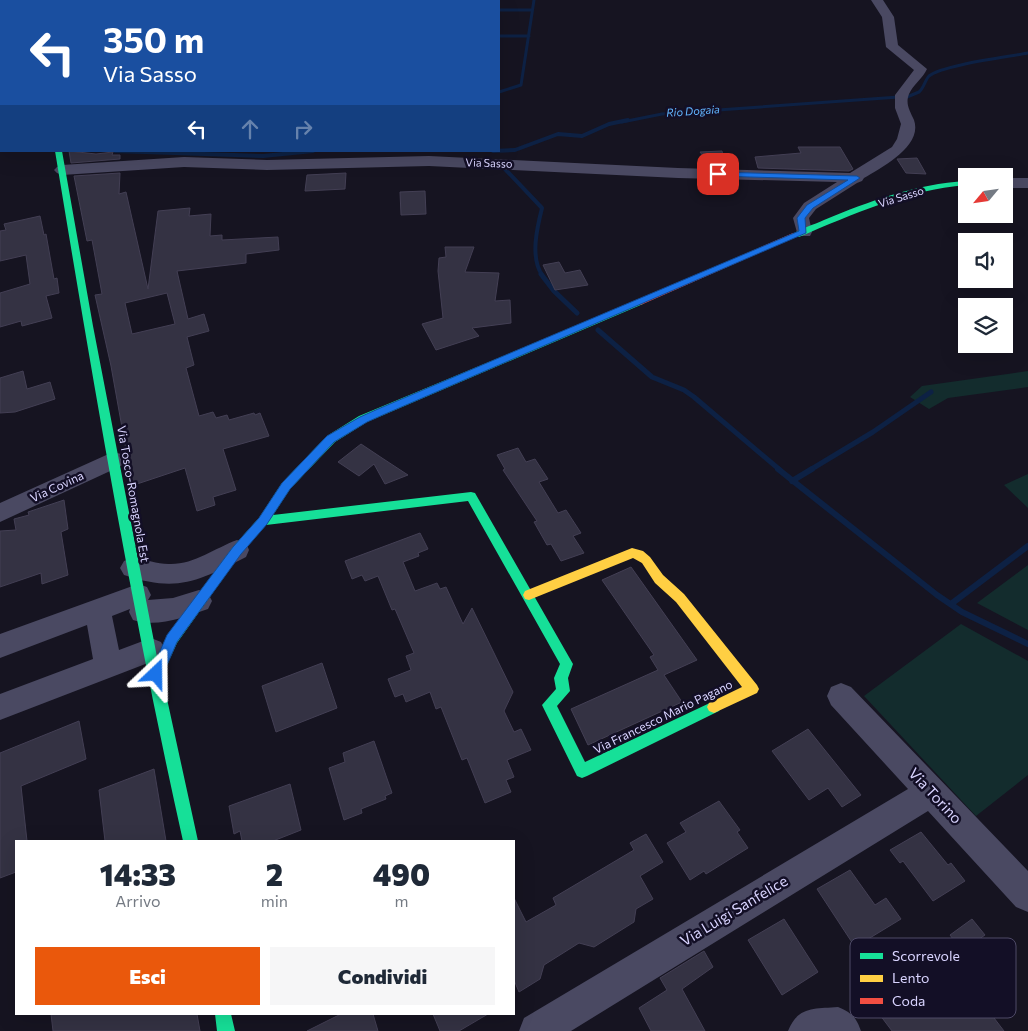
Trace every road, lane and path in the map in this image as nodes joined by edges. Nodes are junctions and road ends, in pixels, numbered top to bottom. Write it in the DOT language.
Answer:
graph roads {
  1 [pos="877,0"];
  2 [pos="58,152"];
  3 [pos="62,170"];
  4 [pos="857,178"];
  5 [pos="958,183"];
  6 [pos="1013,183"];
  7 [pos="1028,183"];
  8 [pos="804,232"];
  9 [pos="113,460"];
  10 [pos="0,513"];
  11 [pos="263,521"];
  12 [pos="237,550"];
  13 [pos="133,568"];
  14 [pos="180,574"];
  15 [pos="528,595"];
  16 [pos="199,601"];
  17 [pos="140,604"];
  18 [pos="98,611"];
  19 [pos="0,646"];
  20 [pos="154,662"];
  21 [pos="108,666"];
  22 [pos="842,696"];
  23 [pos="0,707"];
  24 [pos="931,792"];
  25 [pos="190,840"];
  26 [pos="1028,895"];
  27 [pos="223,1015"];
  28 [pos="226,1031"];
  29 [pos="537,1031"];
  30 [pos="806,1031"];
  31 [pos="843,1031"];
  1 -- 4 [label="street"];
  2 -- 3 [label="street, Via Tosco-Romagnola Est"];
  3 -- 4 [label="street, Via Sasso"];
  3 -- 9 [label="street, Via Tosco-Romagnola Est"];
  4 -- 8 [label="street"];
  5 -- 8 [label="street, Via Sasso"];
  6 -- 7 [label="street"];
  8 -- 11 [label="street, Via Sasso"];
  9 -- 10 [label="street, Via Covina"];
  9 -- 13 [label="street, Via Tosco-Romagnola Est"];
  11 -- 12 [label="street, Via Sasso"];
  11 -- 15 [label="street, Via Francesco Mario Pagano"];
  12 -- 14 [label="street"];
  12 -- 16 [label="street, Via Sasso"];
  13 -- 14 [label="street"];
  13 -- 17 [label="street, Via Tosco-Romagnola Est"];
  14 -- 17 [label="street"];
  15 -- 15 [label="street, Via Francesco Mario Pagano"];
  16 -- 17 [label="street"];
  16 -- 20 [label="street, Via Sasso"];
  17 -- 18 [label="street"];
  17 -- 20 [label="street, Via Tosco-Romagnola Est"];
  18 -- 19 [label="street"];
  18 -- 21 [label="street"];
  20 -- 21 [label="street"];
  20 -- 25 [label="street, Via Tosco-Romagnola Est"];
  21 -- 23 [label="street"];
  22 -- 24 [label="street, Via Torino"];
  24 -- 26 [label="street, Via Torino"];
  24 -- 29 [label="street, Via Luigi Sanfelice"];
  27 -- 28 [label="street"];
  30 -- 31 [label="street"];
}
